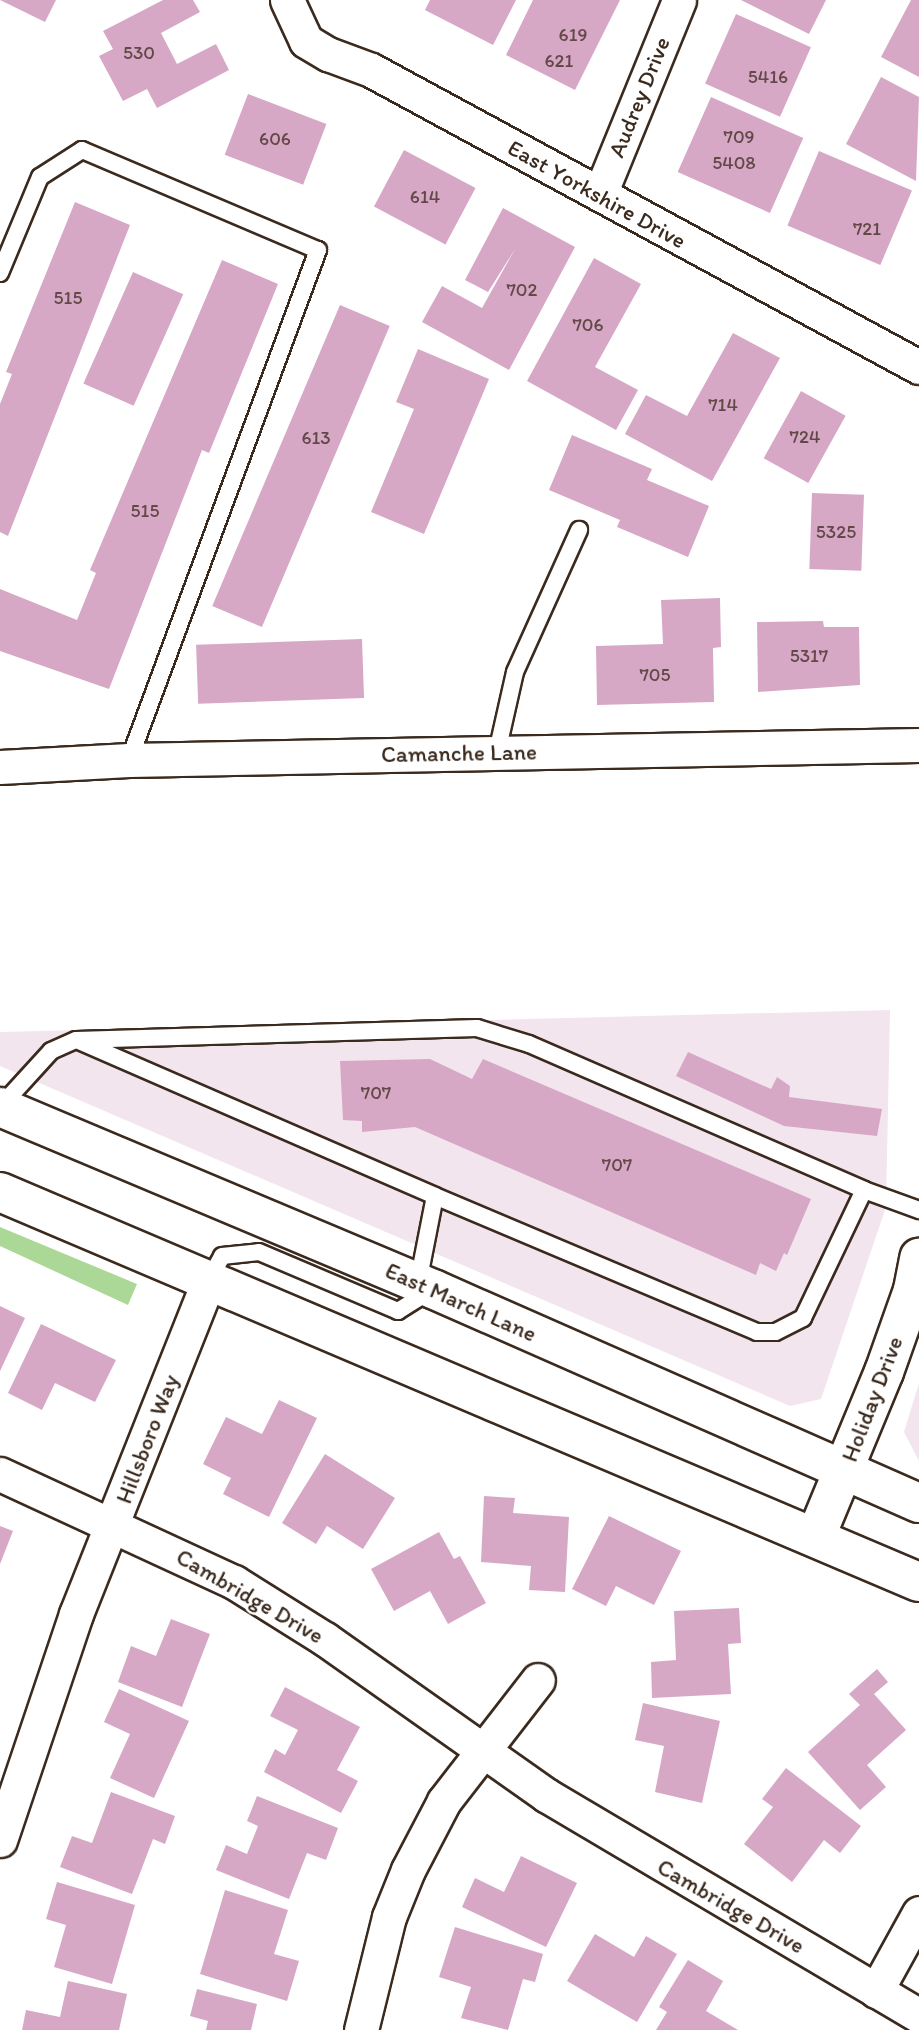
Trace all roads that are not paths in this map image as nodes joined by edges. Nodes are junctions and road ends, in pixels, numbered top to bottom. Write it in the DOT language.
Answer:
graph roads {
  1 [pos="679,0"];
  2 [pos="287,5"];
  3 [pos="600,194"];
  4 [pos="0,272"];
  5 [pos="919,367"];
  6 [pos="579,530"];
  7 [pos="919,745"];
  8 [pos="497,752"];
  9 [pos="129,760"];
  10 [pos="0,767"];
  11 [pos="76,1040"];
  12 [pos="0,1107"];
  13 [pos="864,1190"];
  14 [pos="0,1192"];
  15 [pos="435,1196"];
  16 [pos="919,1210"];
  17 [pos="919,1258"];
  18 [pos="210,1278"];
  19 [pos="426,1286"];
  20 [pos="844,1471"];
  21 [pos="0,1474"];
  22 [pos="919,1503"];
  23 [pos="114,1524"];
  24 [pos="816,1536"];
  25 [pos="919,1582"];
  26 [pos="538,1680"];
  27 [pos="482,1749"];
  28 [pos="0,1840"];
  29 [pos="919,1913"];
  30 [pos="876,1991"];
  31 [pos="919,2017"];
  32 [pos="361,2030"];
  1 -- 3 [label="street, Audrey Drive"];
  2 -- 3 [label="street, East Yorkshire Drive"];
  3 -- 5 [label="street, East Yorkshire Drive"];
  4 -- 9 [label="lane"];
  6 -- 8 [label="lane"];
  7 -- 8 [label="street, Camanche Lane"];
  8 -- 9 [label="street, Camanche Lane"];
  9 -- 10 [label="street, Camanche Lane"];
  11 -- 12 [label="lane"];
  11 -- 13 [label="lane"];
  11 -- 15 [label="lane"];
  12 -- 19 [label="main road, East March Lane"];
  13 -- 15 [label="lane"];
  13 -- 16 [label="lane"];
  14 -- 18 [label="main road"];
  15 -- 19 [label="lane"];
  17 -- 20 [label="main road, Holiday Drive"];
  18 -- 19 [label="lane, Hillsboro Way"];
  18 -- 23 [label="street, Hillsboro Way"];
  18 -- 24 [label="main road"];
  19 -- 20 [label="main road, East March Lane"];
  20 -- 22 [label="main road, East March Lane"];
  20 -- 24 [label="main road, Holiday Drive"];
  21 -- 23 [label="street, Cambridge Drive"];
  23 -- 27 [label="street, Cambridge Drive"];
  23 -- 28 [label="street, Hillsboro Way"];
  24 -- 25 [label="main road"];
  26 -- 27 [label="street"];
  27 -- 30 [label="street, Cambridge Drive"];
  27 -- 32 [label="street"];
  29 -- 30 [label="street"];
  30 -- 31 [label="street, Cambridge Drive"];
}
